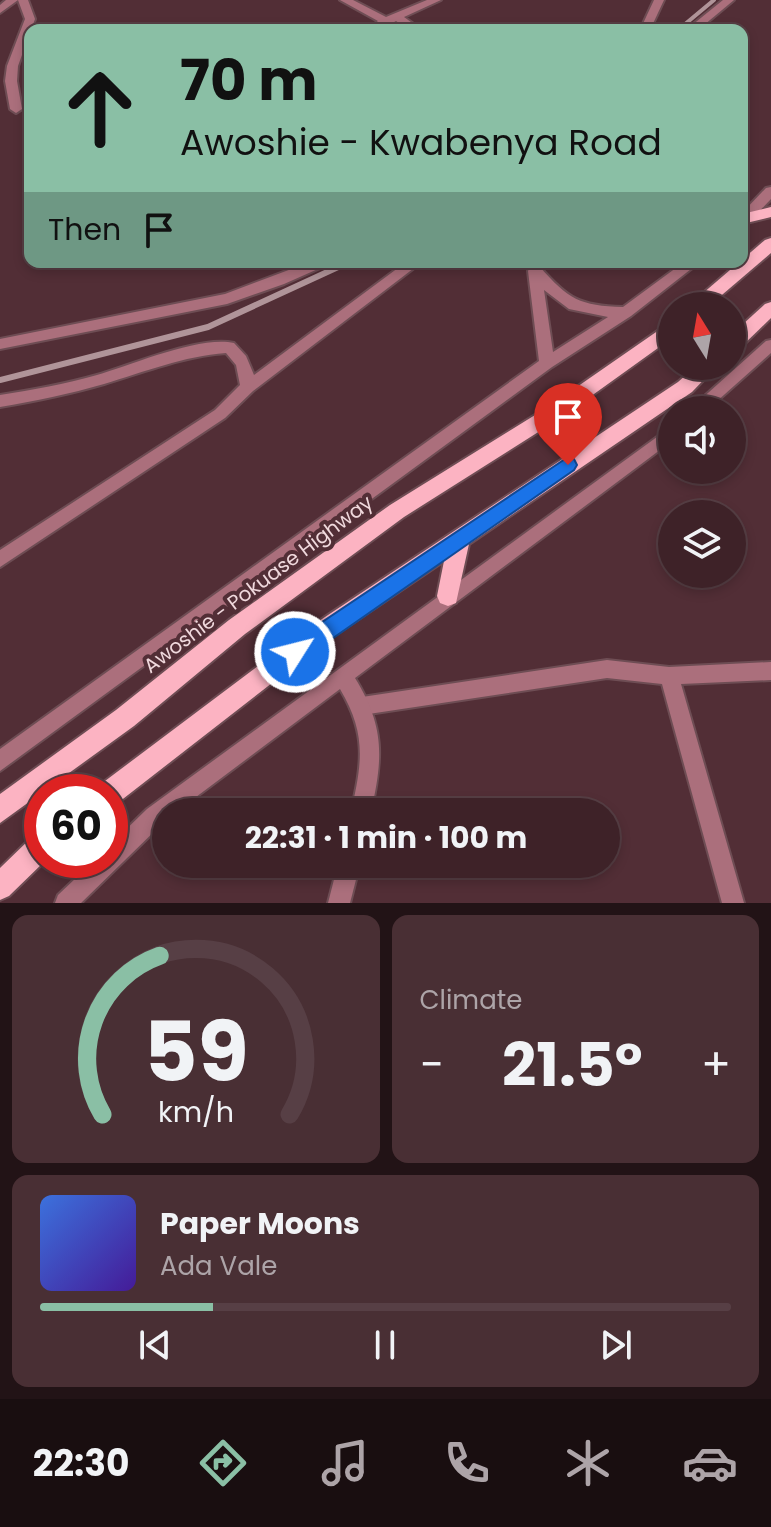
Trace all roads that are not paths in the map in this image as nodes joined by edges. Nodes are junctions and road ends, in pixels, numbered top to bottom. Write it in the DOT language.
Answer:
graph roads {
  1 [pos="13,0"];
  2 [pos="23,0"];
  3 [pos="345,0"];
  4 [pos="436,0"];
  5 [pos="659,0"];
  6 [pos="729,0"];
  7 [pos="0,10"];
  8 [pos="392,19"];
  9 [pos="31,24"];
  10 [pos="383,24"];
  11 [pos="403,24"];
  12 [pos="648,24"];
  13 [pos="699,24"];
  14 [pos="24,37"];
  15 [pos="16,109"];
  16 [pos="771,191"];
  17 [pos="771,212"];
  18 [pos="748,215"];
  19 [pos="748,219"];
  20 [pos="771,244"];
  21 [pos="748,263"];
  22 [pos="308,268"];
  23 [pos="407,268"];
  24 [pos="537,268"];
  25 [pos="539,268"];
  26 [pos="685,268"];
  27 [pos="742,268"];
  28 [pos="714,292"];
  29 [pos="771,308"];
  30 [pos="626,312"];
  31 [pos="746,332"];
  32 [pos="658,340"];
  33 [pos="0,344"];
  34 [pos="771,345"];
  35 [pos="547,363"];
  36 [pos="693,380"];
  37 [pos="248,387"];
  38 [pos="713,396"];
  39 [pos="0,401"];
  40 [pos="658,442"];
  41 [pos="459,538"];
  42 [pos="0,559"];
  43 [pos="448,596"];
  44 [pos="771,671"];
  45 [pos="342,675"];
  46 [pos="669,676"];
  47 [pos="362,706"];
  48 [pos="0,761"];
  49 [pos="128,779"];
  50 [pos="363,798"];
  51 [pos="0,810"];
  52 [pos="128,842"];
  53 [pos="24,863"];
  54 [pos="92,878"];
  55 [pos="345,878"];
  56 [pos="0,887"];
  57 [pos="66,903"];
  58 [pos="339,903"];
  59 [pos="733,903"];
  1 -- 7 [label="street"];
  2 -- 9 [label="street"];
  3 -- 8 [label="street"];
  4 -- 8 [label="street"];
  5 -- 12 [label="street"];
  6 -- 13 [label="street"];
  8 -- 10 [label="street"];
  8 -- 11 [label="street"];
  14 -- 15 [label="street"];
  16 -- 18 [label="street"];
  17 -- 19 [label="main road"];
  20 -- 21 [label="main road"];
  22 -- 33 [label="street"];
  23 -- 37 [label="street"];
  24 -- 35 [label="street"];
  25 -- 30 [label="street"];
  26 -- 30 [label="street"];
  27 -- 28 [label="main road"];
  29 -- 31 [label="main road"];
  30 -- 35 [label="street"];
  32 -- 51 [label="main road, Awoshie - Pokuase Highway"];
  34 -- 38 [label="street"];
  35 -- 48 [label="street"];
  36 -- 41 [label="main road"];
  37 -- 39 [label="street"];
  37 -- 42 [label="street"];
  40 -- 43 [label="street"];
  41 -- 43 [label="main road"];
  41 -- 49 [label="main road"];
  43 -- 45 [label="street"];
  44 -- 46 [label="street"];
  45 -- 47 [label="street"];
  45 -- 52 [label="street"];
  46 -- 47 [label="street"];
  46 -- 59 [label="street"];
  47 -- 50 [label="street"];
  53 -- 56 [label="main road"];
  54 -- 57 [label="street"];
  55 -- 58 [label="street"];
}
